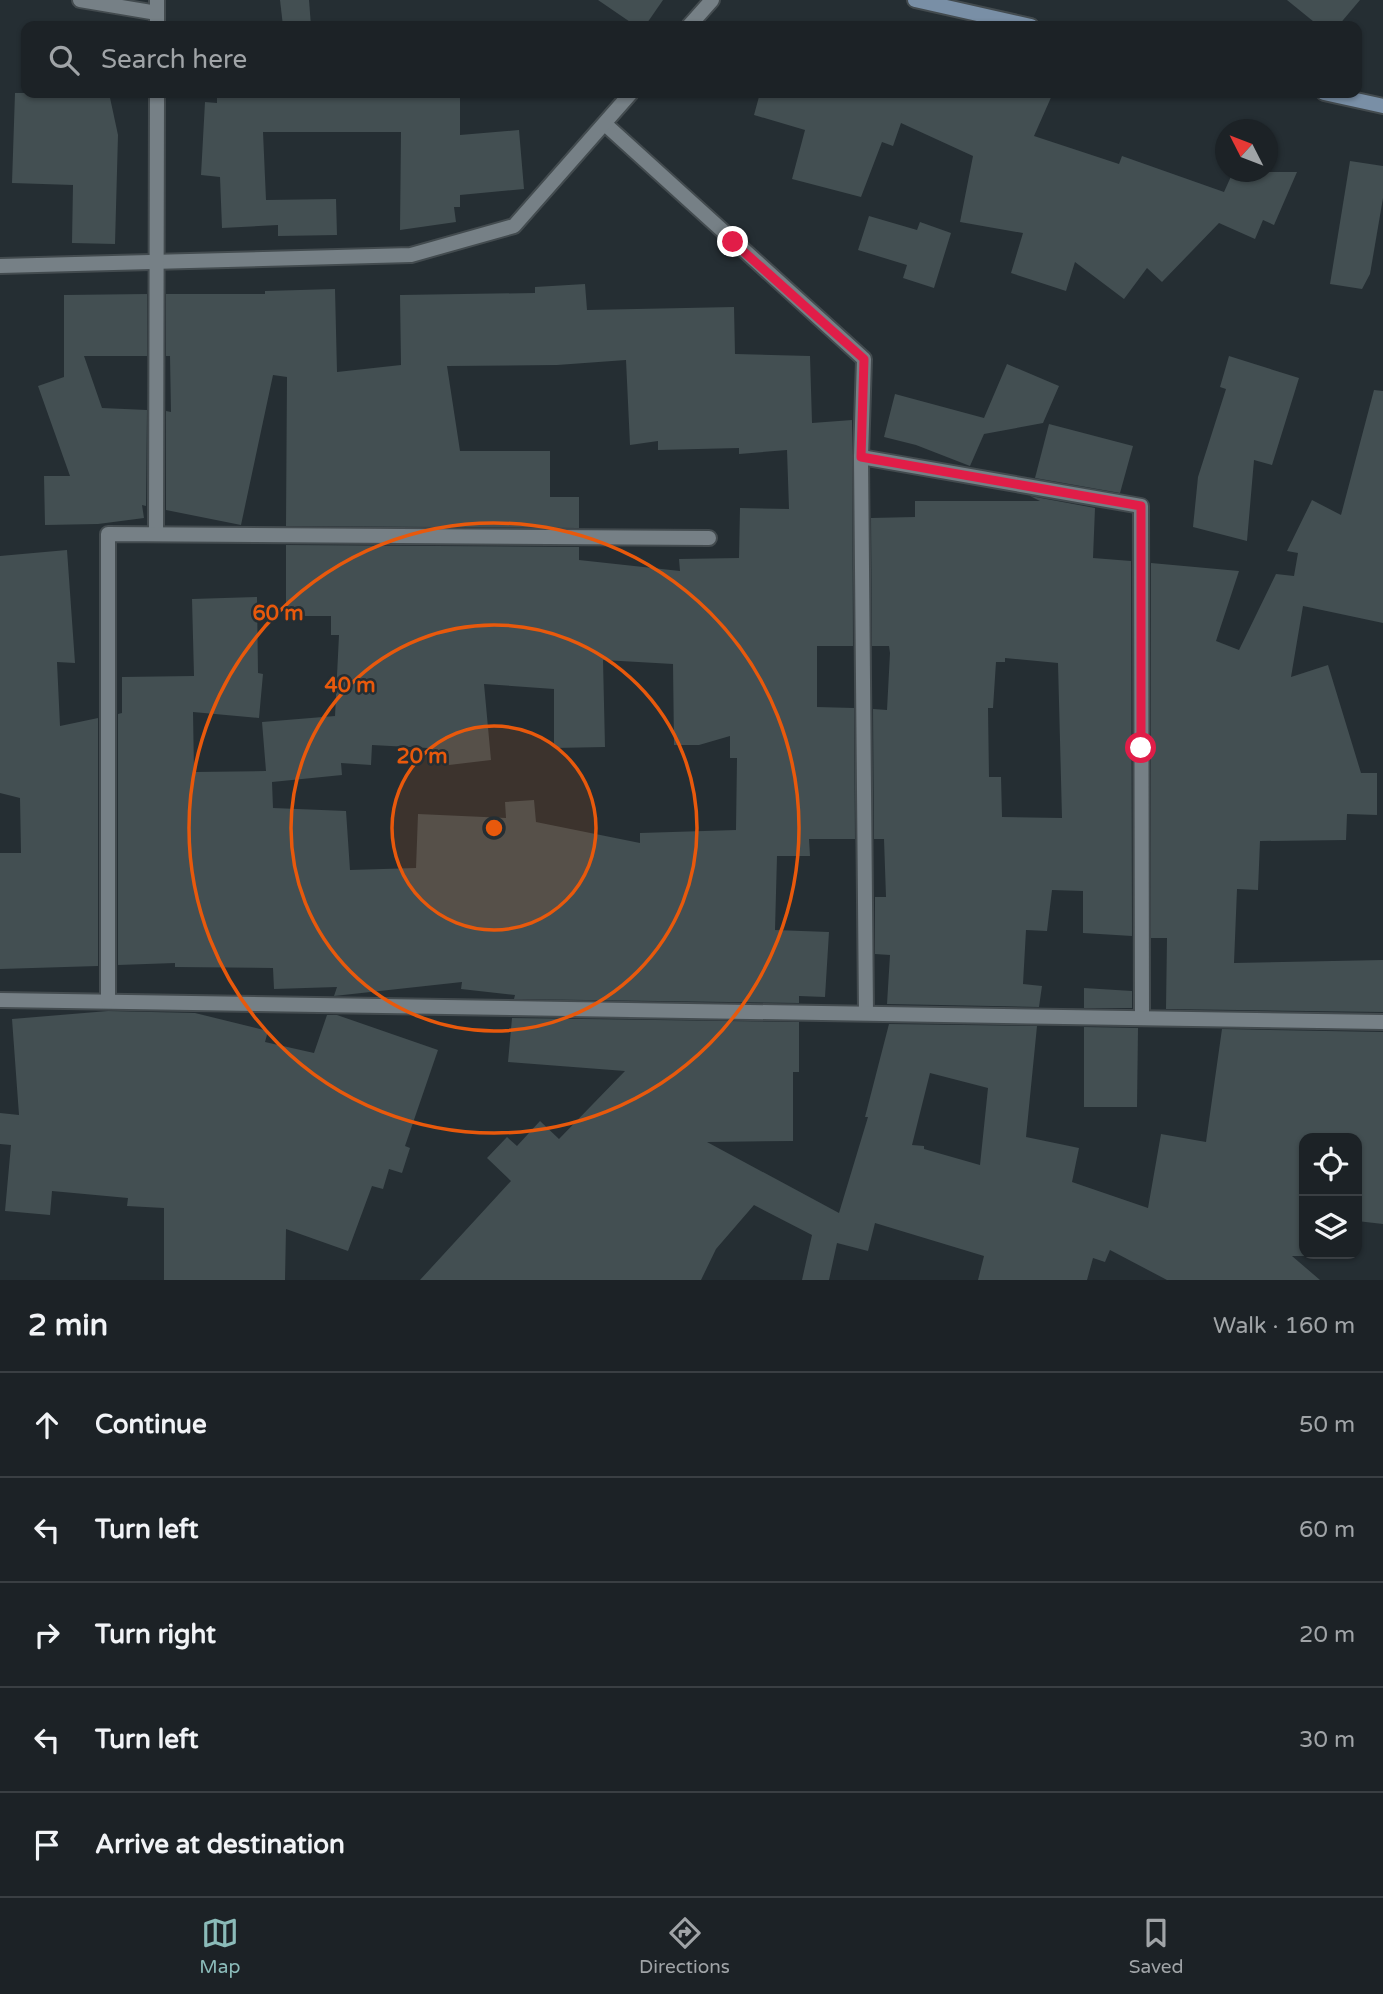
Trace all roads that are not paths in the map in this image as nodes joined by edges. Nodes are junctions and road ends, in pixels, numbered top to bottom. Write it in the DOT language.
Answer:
graph roads {
  1 [pos="80,0"];
  2 [pos="712,0"];
  3 [pos="915,0"];
  4 [pos="157,13"];
  5 [pos="693,21"];
  6 [pos="1009,21"];
  7 [pos="157,98"];
  8 [pos="627,98"];
  9 [pos="1347,98"];
  10 [pos="1383,106"];
  11 [pos="605,124"];
  12 [pos="157,261"];
  13 [pos="0,266"];
  14 [pos="861,457"];
  15 [pos="156,534"];
  16 [pos="709,538"];
  17 [pos="0,1000"];
  18 [pos="108,1001"];
  19 [pos="866,1013"];
  20 [pos="1142,1018"];
  21 [pos="1383,1022"];
  1 -- 4 [label="street"];
  2 -- 5 [label="street"];
  3 -- 6 [label="street"];
  7 -- 12 [label="street"];
  8 -- 11 [label="street"];
  9 -- 10 [label="street"];
  11 -- 12 [label="street"];
  11 -- 14 [label="street"];
  12 -- 13 [label="street"];
  12 -- 15 [label="street"];
  14 -- 19 [label="street"];
  14 -- 20 [label="street"];
  15 -- 16 [label="street"];
  15 -- 18 [label="street"];
  17 -- 18 [label="street"];
  18 -- 19 [label="street"];
  19 -- 20 [label="street"];
  20 -- 21 [label="street"];
}
